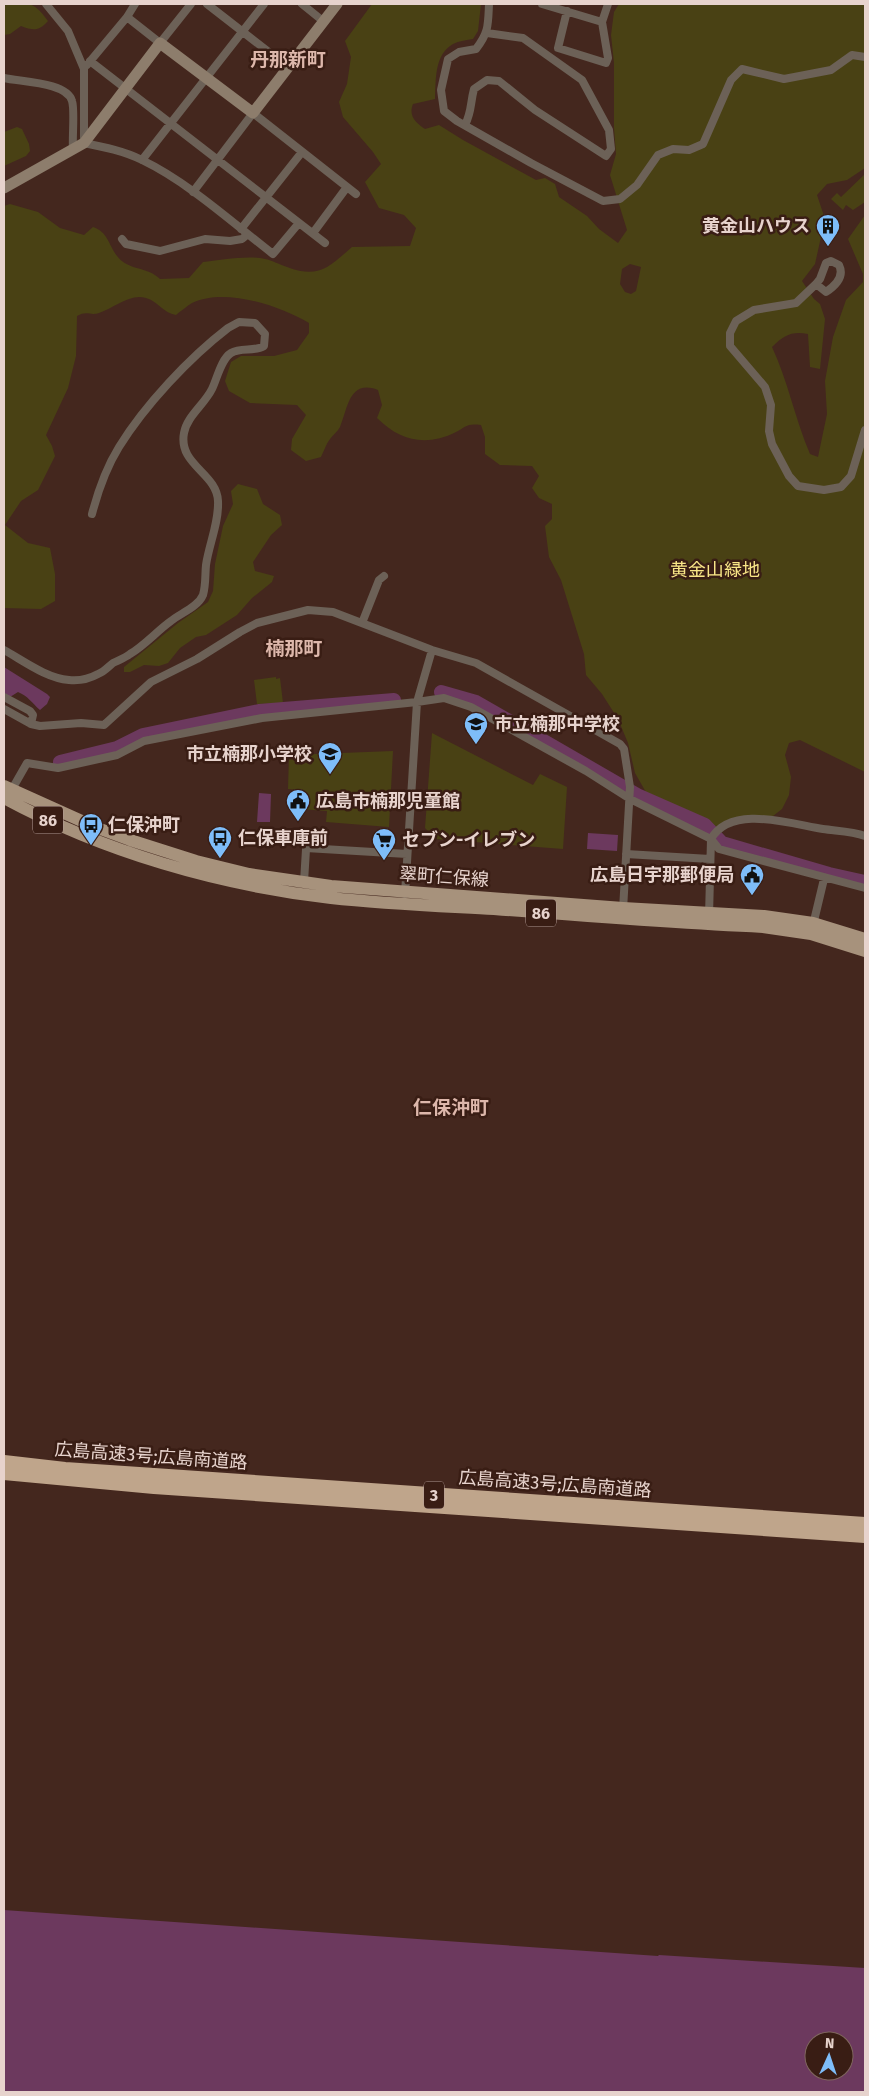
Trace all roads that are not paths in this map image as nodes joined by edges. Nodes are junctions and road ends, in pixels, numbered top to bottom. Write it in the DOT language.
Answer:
graph roads {
  1 [pos="46,4"];
  2 [pos="135,4"];
  3 [pos="191,4"];
  4 [pos="207,4"];
  5 [pos="264,4"];
  6 [pos="302,4"];
  7 [pos="337,4"];
  8 [pos="489,4"];
  9 [pos="542,4"];
  10 [pos="608,4"];
  11 [pos="567,11"];
  12 [pos="127,17"];
  13 [pos="323,21"];
  14 [pos="602,22"];
  15 [pos="243,31"];
  16 [pos="487,33"];
  17 [pos="160,43"];
  18 [pos="865,57"];
  19 [pos="90,61"];
  20 [pos="288,67"];
  21 [pos="84,69"];
  22 [pos="4,78"];
  23 [pos="208,79"];
  24 [pos="126,88"];
  25 [pos="253,113"];
  26 [pos="172,124"];
  27 [pos="464,125"];
  28 [pos="84,143"];
  29 [pos="73,149"];
  30 [pos="302,152"];
  31 [pos="218,159"];
  32 [pos="142,160"];
  33 [pos="347,187"];
  34 [pos="4,188"];
  35 [pos="193,192"];
  36 [pos="356,194"];
  37 [pos="266,197"];
  38 [pos="299,223"];
  39 [pos="245,232"];
  40 [pos="313,234"];
  41 [pos="122,239"];
  42 [pos="324,243"];
  43 [pos="816,284"];
  44 [pos="865,430"];
  45 [pos="92,514"];
  46 [pos="384,576"];
  47 [pos="362,623"];
  48 [pos="4,650"];
  49 [pos="432,650"];
  50 [pos="4,697"];
  51 [pos="417,702"];
  52 [pos="4,709"];
  53 [pos="30,724"];
  54 [pos="6,794"];
  55 [pos="630,794"];
  56 [pos="307,832"];
  57 [pos="712,836"];
  58 [pos="865,836"];
  59 [pos="306,848"];
  60 [pos="139,849"];
  61 [pos="407,854"];
  62 [pos="626,854"];
  63 [pos="710,859"];
  64 [pos="824,879"];
  65 [pos="304,882"];
  66 [pos="865,888"];
  67 [pos="405,897"];
  68 [pos="623,913"];
  69 [pos="709,919"];
  70 [pos="812,929"];
  71 [pos="865,939"];
  72 [pos="865,951"];
  73 [pos="4,1462"];
  74 [pos="4,1473"];
  75 [pos="865,1524"];
  76 [pos="865,1536"];
  1 -- 21 [label="street"];
  2 -- 12 [label="street"];
  3 -- 17 [label="street"];
  4 -- 15 [label="street"];
  5 -- 15 [label="street"];
  6 -- 13 [label="street"];
  7 -- 13 [label="street"];
  8 -- 16 [label="street"];
  9 -- 11 [label="street"];
  10 -- 14 [label="street"];
  11 -- 14 [label="street"];
  11 -- 14 [label="street"];
  12 -- 17 [label="street"];
  12 -- 19 [label="street"];
  13 -- 20 [label="street"];
  15 -- 20 [label="street"];
  15 -- 23 [label="street"];
  16 -- 27 [label="street"];
  16 -- 27 [label="street"];
  17 -- 23 [label="street"];
  17 -- 24 [label="street"];
  18 -- 27 [label="street"];
  19 -- 21 [label="street"];
  19 -- 24 [label="street"];
  20 -- 25 [label="street"];
  21 -- 28 [label="street"];
  22 -- 29 [label="street"];
  23 -- 25 [label="street"];
  23 -- 26 [label="street"];
  24 -- 26 [label="street"];
  24 -- 28 [label="street"];
  25 -- 30 [label="street"];
  25 -- 31 [label="street"];
  26 -- 31 [label="street"];
  26 -- 32 [label="street"];
  28 -- 29 [label="street"];
  28 -- 32 [label="street"];
  29 -- 34 [label="street"];
  30 -- 33 [label="street"];
  30 -- 37 [label="street"];
  31 -- 35 [label="street"];
  31 -- 37 [label="street"];
  32 -- 35 [label="street"];
  33 -- 36 [label="street"];
  33 -- 40 [label="street"];
  35 -- 39 [label="street"];
  37 -- 38 [label="street"];
  37 -- 39 [label="street"];
  38 -- 39 [label="street"];
  38 -- 40 [label="street"];
  39 -- 41 [label="street"];
  40 -- 42 [label="street"];
  43 -- 44 [label="street"];
  45 -- 48 [label="street"];
  46 -- 47 [label="street"];
  47 -- 49 [label="street"];
  47 -- 53 [label="street"];
  49 -- 51 [label="street"];
  49 -- 55 [label="street"];
  50 -- 53 [label="street"];
  51 -- 54 [label="street"];
  51 -- 55 [label="street"];
  51 -- 61 [label="street"];
  52 -- 53 [label="street"];
  54 -- 60 [label="main road, 翠町仁保線 / 86"];
  55 -- 57 [label="street"];
  55 -- 62 [label="street"];
  56 -- 59 [label="street"];
  57 -- 58 [label="street"];
  57 -- 63 [label="street"];
  57 -- 64 [label="street"];
  59 -- 61 [label="street"];
  59 -- 65 [label="street"];
  60 -- 65 [label="main road, 翠町仁保線 / 86"];
  60 -- 67 [label="main road, 翠町仁保線 / 86"];
  61 -- 67 [label="street"];
  62 -- 63 [label="street"];
  62 -- 68 [label="street"];
  63 -- 69 [label="street"];
  64 -- 66 [label="street"];
  64 -- 70 [label="street"];
  65 -- 67 [label="main road, 翠町仁保線 / 86"];
  67 -- 68 [label="main road, 翠町仁保線 / 86"];
  68 -- 69 [label="main road, 翠町仁保線 / 86"];
  69 -- 70 [label="main road, 翠町仁保線 / 86"];
  70 -- 71 [label="main road, 翠町仁保線 / 86"];
  70 -- 72 [label="main road, 翠町仁保線 / 86"];
  73 -- 75 [label="highway, 広島高速3号;広島南道路 / 3"];
  74 -- 76 [label="highway, 広島高速3号;広島南道路 / 3"];
}
